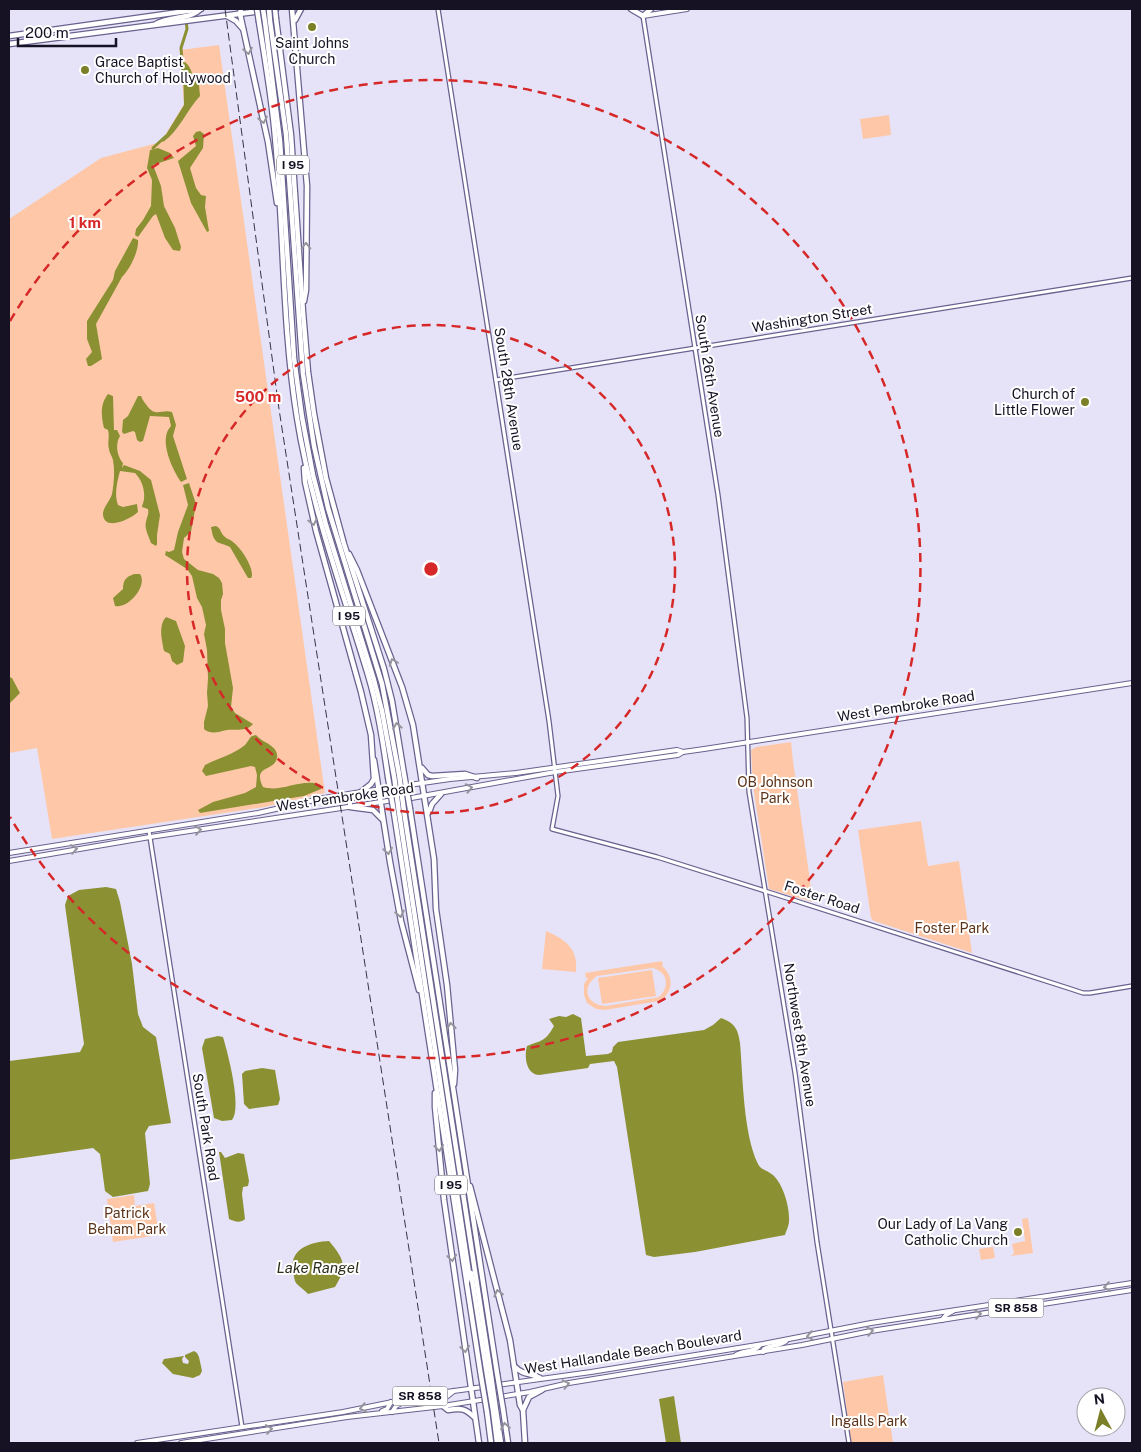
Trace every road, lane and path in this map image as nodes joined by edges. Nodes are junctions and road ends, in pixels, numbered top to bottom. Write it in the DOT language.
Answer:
graph roads {
  1 [pos="200,9"];
  2 [pos="257,9"];
  3 [pos="263,9"];
  4 [pos="268,9"];
  5 [pos="275,9"];
  6 [pos="292,9"];
  7 [pos="300,9"];
  8 [pos="438,9"];
  9 [pos="631,9"];
  10 [pos="651,9"];
  11 [pos="687,9"];
  12 [pos="241,11"];
  13 [pos="186,13"];
  14 [pos="227,16"];
  15 [pos="643,16"];
  16 [pos="265,22"];
  17 [pos="293,24"];
  18 [pos="155,25"];
  19 [pos="52,30"];
  20 [pos="244,30"];
  21 [pos="30,34"];
  22 [pos="9,36"];
  23 [pos="40,40"];
  24 [pos="10,44"];
  25 [pos="280,219"];
  26 [pos="1132,278"];
  27 [pos="303,312"];
  28 [pos="695,348"];
  29 [pos="496,380"];
  30 [pos="304,457"];
  31 [pos="344,544"];
  32 [pos="1132,683"];
  33 [pos="747,742"];
  34 [pos="373,757"];
  35 [pos="420,765"];
  36 [pos="555,770"];
  37 [pos="396,775"];
  38 [pos="477,778"];
  39 [pos="423,783"];
  40 [pos="379,789"];
  41 [pos="361,792"];
  42 [pos="441,794"];
  43 [pos="425,796"];
  44 [pos="380,802"];
  45 [pos="350,807"];
  46 [pos="404,811"];
  47 [pos="428,816"];
  48 [pos="383,820"];
  49 [pos="552,829"];
  50 [pos="149,831"];
  51 [pos="150,837"];
  52 [pos="63,845"];
  53 [pos="49,853"];
  54 [pos="9,855"];
  55 [pos="9,861"];
  56 [pos="765,891"];
  57 [pos="1132,986"];
  58 [pos="424,1005"];
  59 [pos="435,1082"];
  60 [pos="454,1092"];
  61 [pos="467,1175"];
  62 [pos="458,1192"];
  63 [pos="467,1219"];
  64 [pos="1132,1283"];
  65 [pos="466,1288"];
  66 [pos="1132,1290"];
  67 [pos="955,1310"];
  68 [pos="941,1312"];
  69 [pos="942,1320"];
  70 [pos="488,1321"];
  71 [pos="930,1322"];
  72 [pos="832,1332"];
  73 [pos="788,1340"];
  74 [pos="833,1340"];
  75 [pos="760,1344"];
  76 [pos="763,1352"];
  77 [pos="734,1357"];
  78 [pos="514,1366"];
  79 [pos="489,1375"];
  80 [pos="540,1378"];
  81 [pos="516,1381"];
  82 [pos="471,1388"];
  83 [pos="456,1390"];
  84 [pos="542,1390"];
  85 [pos="518,1394"];
  86 [pos="411,1398"];
  87 [pos="472,1401"];
  88 [pos="392,1402"];
  89 [pos="443,1406"];
  90 [pos="522,1410"];
  91 [pos="494,1411"];
  92 [pos="392,1412"];
  93 [pos="375,1414"];
  94 [pos="311,1416"];
  95 [pos="475,1418"];
  96 [pos="298,1425"];
  97 [pos="242,1427"];
  98 [pos="163,1439"];
  99 [pos="137,1443"];
  100 [pos="155,1443"];
  101 [pos="181,1443"];
  102 [pos="479,1443"];
  103 [pos="491,1443"];
  104 [pos="497,1443"];
  105 [pos="502,1443"];
  106 [pos="508,1443"];
  107 [pos="525,1443"];
  108 [pos="849,1443"];
  1 -- 13 [label="highway"];
  2 -- 16 [label="highway, I 95, bridge"];
  3 -- 16 [label="highway, bridge"];
  4 -- 16 [label="highway, bridge"];
  5 -- 12 [label="highway"];
  5 -- 27 [label="highway, I 95, bridge"];
  6 -- 17 [label="highway"];
  7 -- 17 [label="highway"];
  8 -- 29 [label="street, South 28th Avenue"];
  9 -- 15 [label="highway"];
  10 -- 15 [label="highway"];
  11 -- 15 [label="main road"];
  12 -- 14 [label="highway"];
  12 -- 20 [label="highway"];
  13 -- 18 [label="highway"];
  13 -- 19 [label="highway"];
  14 -- 18 [label="highway"];
  14 -- 20 [label="highway"];
  15 -- 28 [label="street, South 26th Avenue"];
  16 -- 25 [label="highway, I 95"];
  16 -- 37 [label="highway"];
  27 -- 17 [label="highway, one-way"];
  18 -- 23 [label="highway"];
  19 -- 21 [label="highway"];
  19 -- 23 [label="highway"];
  20 -- 25 [label="highway, one-way"];
  21 -- 22 [label="highway"];
  21 -- 24 [label="highway"];
  23 -- 24 [label="highway"];
  25 -- 30 [label="highway, I 95"];
  26 -- 28 [label="street, Washington Street"];
  27 -- 31 [label="highway, I 95"];
  28 -- 29 [label="street, Washington Street"];
  28 -- 33 [label="street, South 26th Avenue"];
  29 -- 36 [label="street, South 28th Avenue"];
  30 -- 34 [label="highway, one-way"];
  30 -- 37 [label="highway, I 95"];
  35 -- 31 [label="highway, one-way"];
  37 -- 31 [label="highway, I 95, one-way"];
  32 -- 33 [label="main road, West Pembroke Road"];
  33 -- 36 [label="main road, West Pembroke Road"];
  33 -- 56 [label="street, Northwest 8th Avenue"];
  34 -- 40 [label="highway"];
  34 -- 41 [label="highway"];
  35 -- 38 [label="highway"];
  35 -- 39 [label="highway"];
  36 -- 38 [label="main road, West Pembroke Road"];
  42 -- 36 [label="main road, West Pembroke Road, one-way"];
  36 -- 49 [label="street, South 28th Avenue"];
  37 -- 46 [label="highway, I 95, bridge"];
  37 -- 46 [label="highway, bridge"];
  37 -- 58 [label="highway, I 95, bridge"];
  38 -- 39 [label="main road, West Pembroke Road"];
  39 -- 40 [label="main road, West Pembroke Road"];
  39 -- 43 [label="highway"];
  40 -- 41 [label="main road, West Pembroke Road"];
  40 -- 44 [label="highway"];
  40 -- 45 [label="main road"];
  41 -- 50 [label="main road, West Pembroke Road"];
  42 -- 43 [label="main road, West Pembroke Road"];
  42 -- 47 [label="highway"];
  43 -- 44 [label="main road, West Pembroke Road"];
  43 -- 47 [label="highway"];
  44 -- 45 [label="main road, West Pembroke Road"];
  44 -- 48 [label="highway"];
  45 -- 48 [label="highway"];
  51 -- 45 [label="main road, West Pembroke Road, one-way"];
  46 -- 60 [label="highway, I 95"];
  46 -- 62 [label="highway"];
  46 -- 63 [label="highway"];
  60 -- 47 [label="highway, one-way"];
  48 -- 58 [label="highway, one-way"];
  49 -- 56 [label="street, Foster Road"];
  50 -- 51 [label="street, South Park Road"];
  50 -- 52 [label="main road, West Pembroke Road"];
  53 -- 51 [label="main road, West Pembroke Road, one-way"];
  51 -- 97 [label="street, South Park Road"];
  52 -- 53 [label="main road"];
  52 -- 54 [label="main road, West Pembroke Road"];
  53 -- 55 [label="main road, West Pembroke Road"];
  56 -- 57 [label="street, Foster Road"];
  56 -- 72 [label="street, Northwest 8th Avenue"];
  58 -- 59 [label="highway, I 95"];
  59 -- 65 [label="highway, I 95"];
  59 -- 82 [label="highway, one-way"];
  60 -- 61 [label="highway, I 95"];
  61 -- 70 [label="highway, I 95"];
  78 -- 61 [label="highway, one-way"];
  62 -- 65 [label="highway"];
  62 -- 79 [label="highway"];
  63 -- 70 [label="highway"];
  63 -- 79 [label="highway"];
  64 -- 67 [label="main road, West Hallandale Beach Boulevard / SR 858, one-way"];
  65 -- 103 [label="highway, I 95, bridge"];
  69 -- 66 [label="main road, West Hallandale Beach Boulevard / SR 858, one-way"];
  67 -- 68 [label="main road, West Hallandale Beach Boulevard / SR 858"];
  67 -- 69 [label="main road"];
  68 -- 71 [label="main road"];
  68 -- 72 [label="main road, West Hallandale Beach Boulevard / SR 858"];
  69 -- 71 [label="main road, West Hallandale Beach Boulevard / SR 858"];
  106 -- 70 [label="highway, I 95, one-way, bridge"];
  74 -- 71 [label="main road, West Hallandale Beach Boulevard / SR 858, one-way"];
  72 -- 73 [label="main road, West Hallandale Beach Boulevard / SR 858, one-way"];
  72 -- 74 [label="street, Northwest 8th Avenue"];
  73 -- 75 [label="main road, West Hallandale Beach Boulevard / SR 858"];
  73 -- 76 [label="main road"];
  74 -- 76 [label="main road, West Hallandale Beach Boulevard / SR 858"];
  74 -- 108 [label="street, Northwest 8th Avenue"];
  75 -- 77 [label="main road"];
  75 -- 80 [label="main road, West Hallandale Beach Boulevard / SR 858"];
  76 -- 77 [label="main road, West Hallandale Beach Boulevard / SR 858"];
  84 -- 77 [label="main road, West Hallandale Beach Boulevard / SR 858, one-way"];
  78 -- 80 [label="highway"];
  78 -- 81 [label="highway"];
  79 -- 91 [label="highway, bridge"];
  80 -- 81 [label="main road, West Hallandale Beach Boulevard / SR 858"];
  81 -- 82 [label="main road, West Hallandale Beach Boulevard / SR 858"];
  81 -- 85 [label="highway"];
  82 -- 83 [label="main road, West Hallandale Beach Boulevard / SR 858"];
  82 -- 87 [label="highway"];
  83 -- 86 [label="main road, West Hallandale Beach Boulevard / SR 858"];
  83 -- 89 [label="main road"];
  84 -- 85 [label="main road, West Hallandale Beach Boulevard / SR 858"];
  84 -- 90 [label="highway"];
  85 -- 87 [label="main road, West Hallandale Beach Boulevard / SR 858"];
  85 -- 90 [label="highway"];
  86 -- 88 [label="main road, West Hallandale Beach Boulevard / SR 858"];
  86 -- 92 [label="main road"];
  87 -- 89 [label="main road, West Hallandale Beach Boulevard / SR 858"];
  87 -- 95 [label="highway"];
  88 -- 93 [label="main road"];
  88 -- 94 [label="main road, West Hallandale Beach Boulevard / SR 858, one-way"];
  89 -- 92 [label="main road, West Hallandale Beach Boulevard / SR 858"];
  89 -- 95 [label="highway"];
  90 -- 107 [label="highway"];
  91 -- 104 [label="highway"];
  91 -- 105 [label="highway"];
  92 -- 93 [label="main road, West Hallandale Beach Boulevard / SR 858"];
  93 -- 96 [label="main road, West Hallandale Beach Boulevard / SR 858"];
  94 -- 96 [label="main road"];
  94 -- 97 [label="main road, West Hallandale Beach Boulevard / SR 858"];
  95 -- 102 [label="highway"];
  101 -- 96 [label="main road, West Hallandale Beach Boulevard / SR 858, one-way"];
  97 -- 98 [label="main road, West Hallandale Beach Boulevard / SR 858"];
  98 -- 99 [label="main road, West Hallandale Beach Boulevard / SR 858"];
  98 -- 100 [label="main road"];
}
